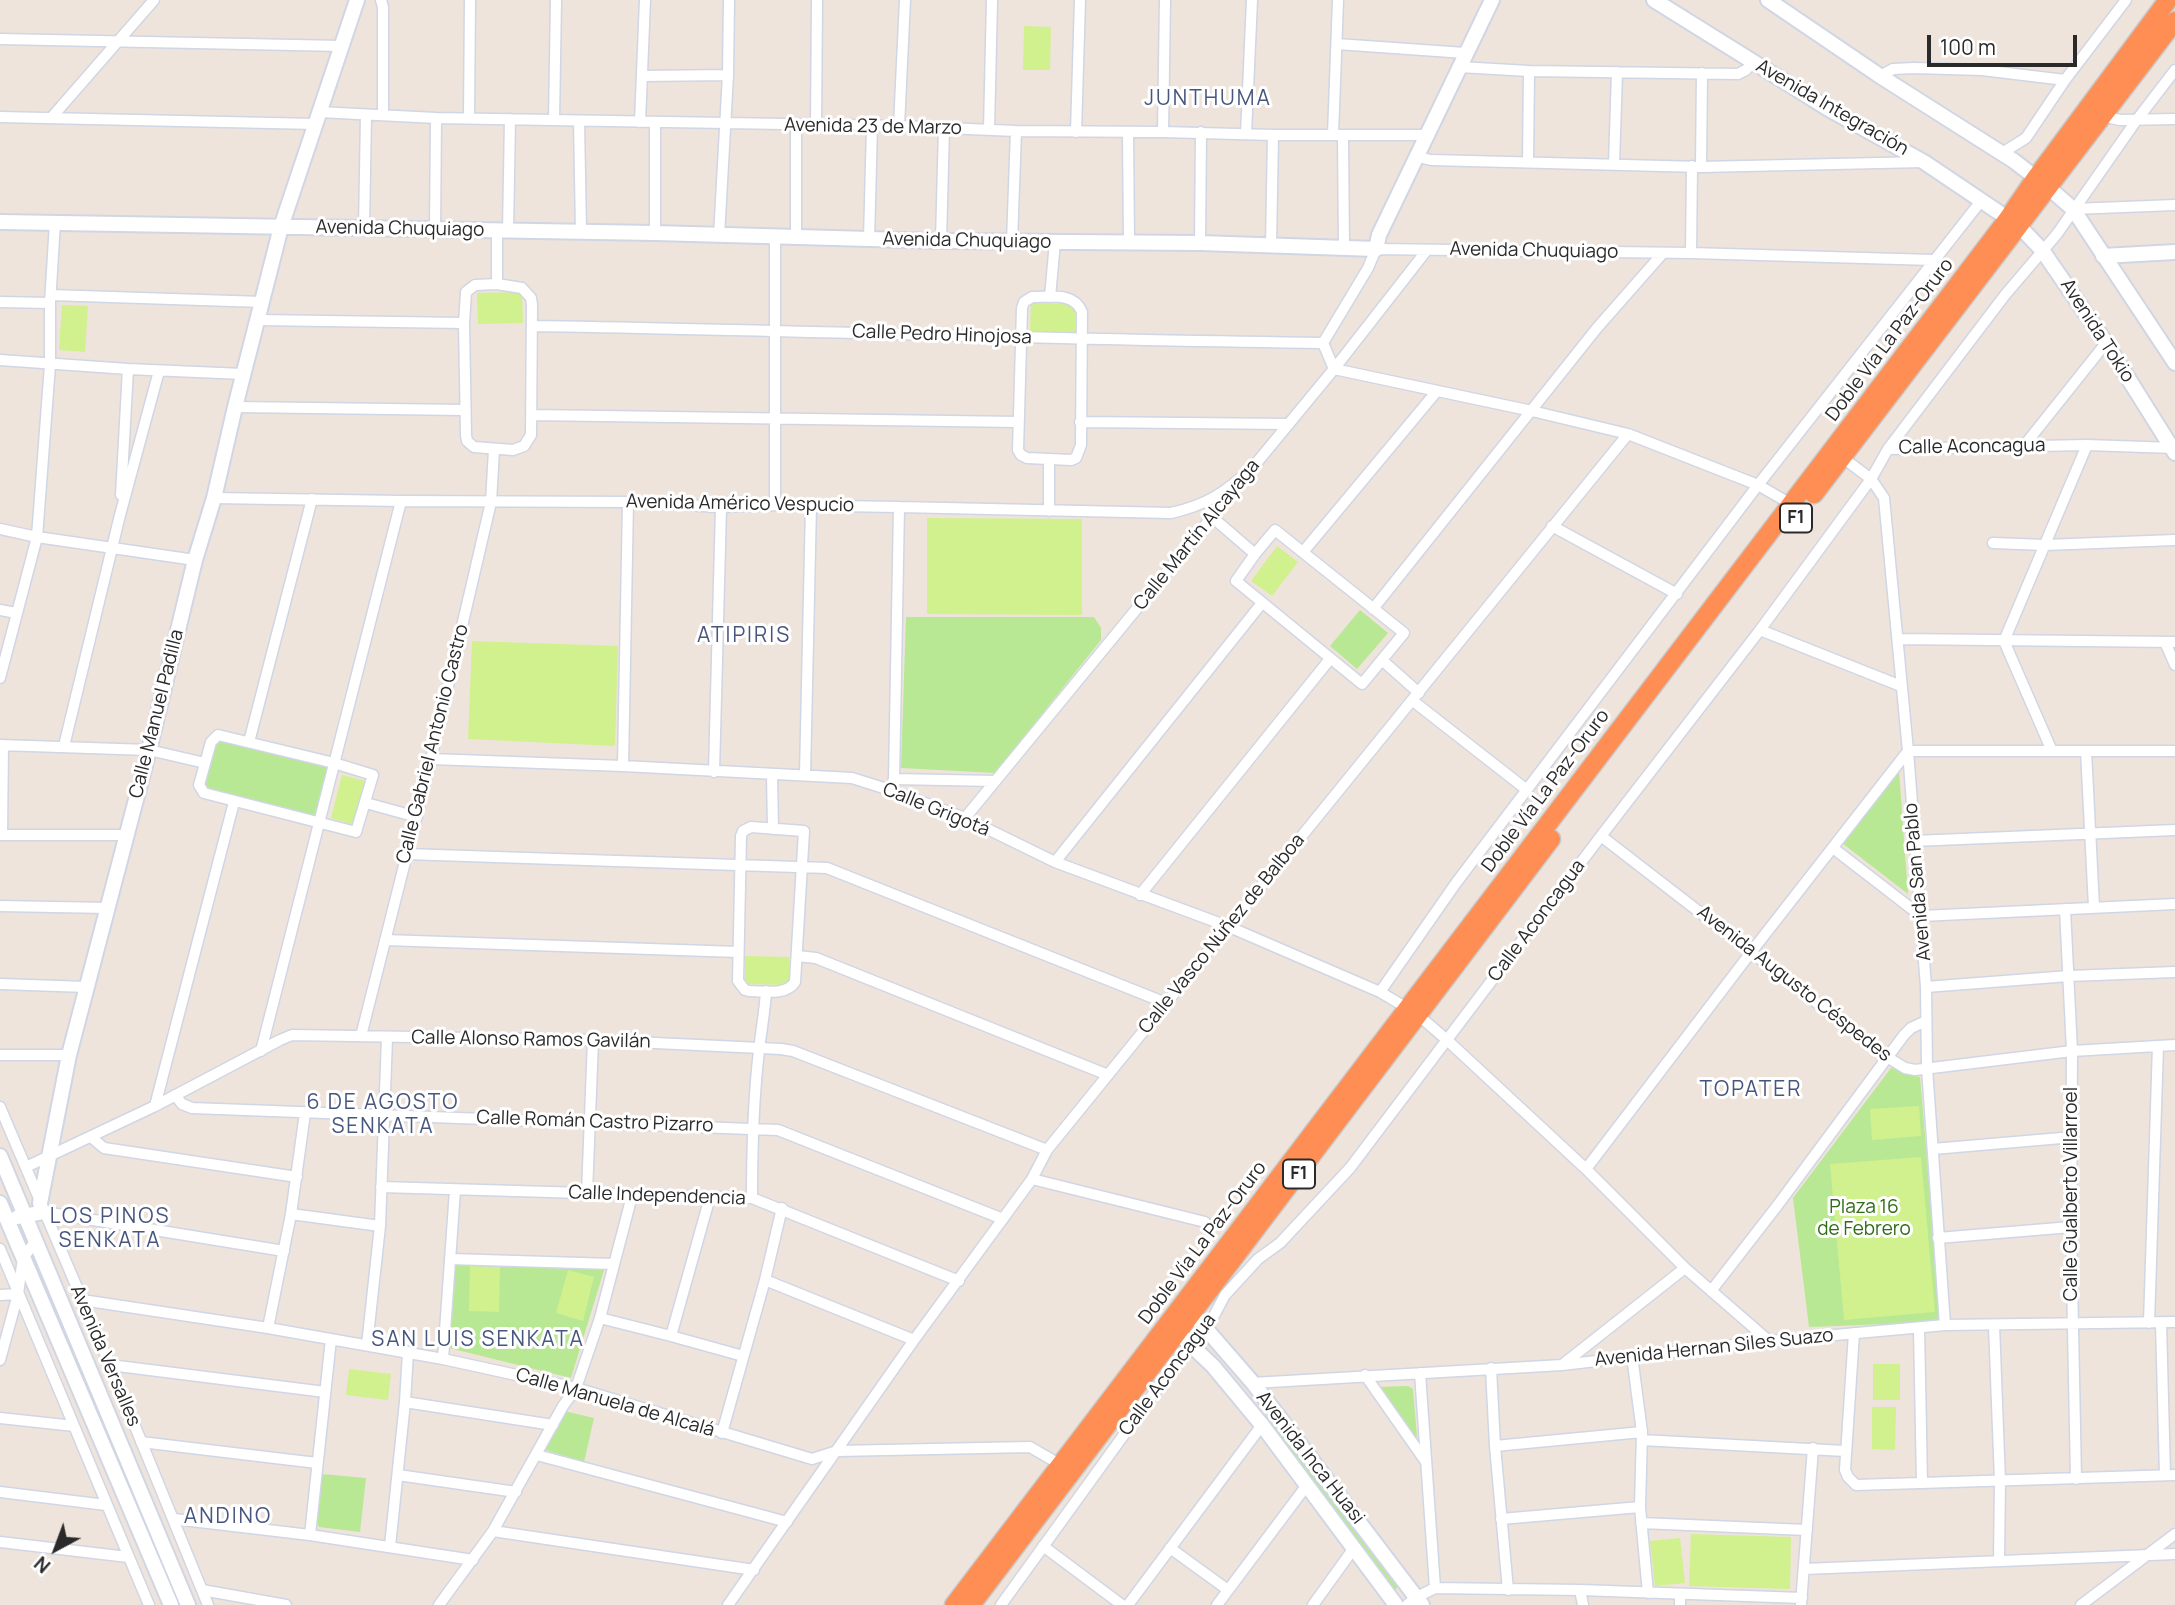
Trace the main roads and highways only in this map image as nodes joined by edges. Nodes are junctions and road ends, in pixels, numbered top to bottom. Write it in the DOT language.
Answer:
graph roads {
  1 [pos="2168,0"];
  2 [pos="2175,21"];
  3 [pos="2042,183"];
  4 [pos="2013,223"];
  5 [pos="1412,1012"];
  6 [pos="1174,1328"];
  7 [pos="954,1605"];
  8 [pos="971,1605"];
  1 -- 3 [label="highway, Doble Vía La Paz-Oruro / F1"];
  2 -- 3 [label="highway, Doble Vía La Paz-Oruro / F1"];
  3 -- 4 [label="highway, Doble Vía La Paz-Oruro / F1"];
  4 -- 5 [label="highway, Doble Vía La Paz-Oruro / F1"];
  4 -- 5 [label="highway, Doble Vía La Paz-Oruro / F1"];
  5 -- 6 [label="highway, Doble Vía La Paz-Oruro / F1"];
  5 -- 6 [label="highway, Doble Vía La Paz-Oruro / F1"];
  6 -- 7 [label="highway, Doble Vía La Paz-Oruro / F1"];
  6 -- 8 [label="highway, Doble Vía La Paz-Oruro / F1"];
}
